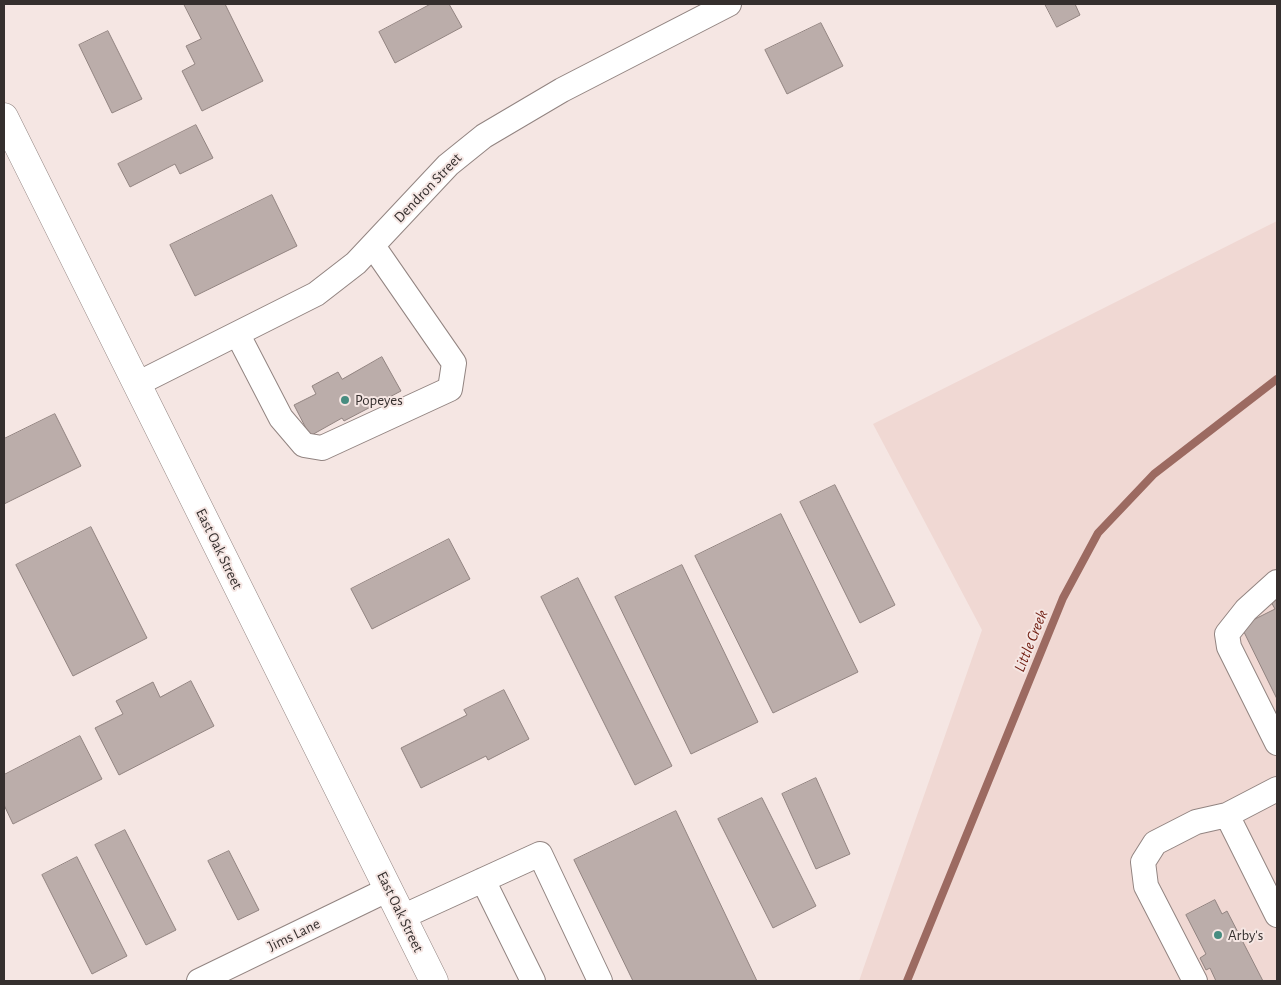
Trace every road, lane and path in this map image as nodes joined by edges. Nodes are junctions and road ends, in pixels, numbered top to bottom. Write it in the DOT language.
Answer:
graph roads {
  1 [pos="729,4"];
  2 [pos="4,117"];
  3 [pos="10,144"];
  4 [pos="373,246"];
  5 [pos="238,334"];
  6 [pos="137,384"];
  7 [pos="1277,582"];
  8 [pos="1277,743"];
  9 [pos="1277,790"];
  10 [pos="1227,816"];
  11 [pos="483,880"];
  12 [pos="388,889"];
  13 [pos="1277,916"];
  14 [pos="402,917"];
  15 [pos="199,981"];
  16 [pos="434,981"];
  17 [pos="533,981"];
  18 [pos="600,981"];
  19 [pos="1195,981"];
  1 -- 4 [label="street, Dendron Street"];
  2 -- 3 [label="highway, East Oak Street"];
  3 -- 6 [label="highway, East Oak Street"];
  4 -- 5 [label="street, Dendron Street"];
  4 -- 5 [label="street"];
  5 -- 6 [label="street, Dendron Street"];
  6 -- 12 [label="highway, East Oak Street"];
  7 -- 8 [label="street"];
  9 -- 10 [label="street"];
  10 -- 13 [label="street"];
  10 -- 19 [label="street"];
  11 -- 14 [label="street"];
  11 -- 17 [label="street"];
  11 -- 18 [label="street"];
  12 -- 14 [label="highway, East Oak Street"];
  12 -- 15 [label="street, Jims Lane"];
  14 -- 16 [label="highway, East Oak Street"];
}
